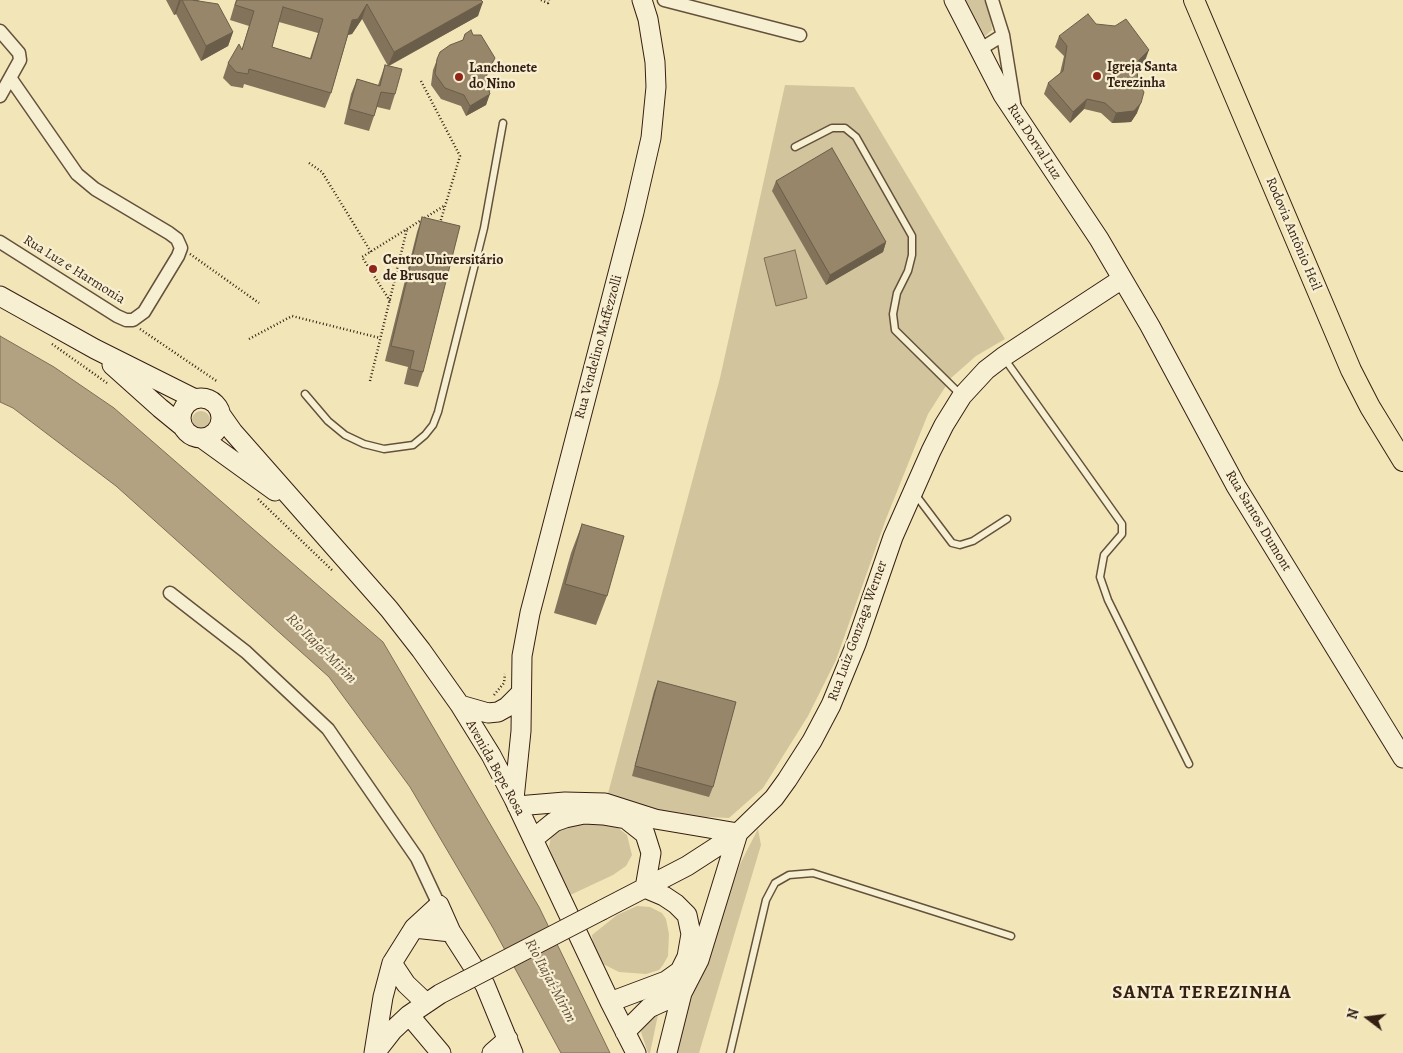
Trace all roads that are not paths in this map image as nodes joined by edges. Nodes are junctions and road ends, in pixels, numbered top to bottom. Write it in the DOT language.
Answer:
graph roads {
  1 [pos="642,0"];
  2 [pos="664,0"];
  3 [pos="954,0"];
  4 [pos="992,0"];
  5 [pos="1194,0"];
  6 [pos="0,31"];
  7 [pos="800,35"];
  8 [pos="1004,35"];
  9 [pos="979,50"];
  10 [pos="11,79"];
  11 [pos="0,96"];
  12 [pos="1016,117"];
  13 [pos="503,123"];
  14 [pos="795,147"];
  15 [pos="0,242"];
  16 [pos="1122,279"];
  17 [pos="0,296"];
  18 [pos="95,349"];
  19 [pos="1003,357"];
  20 [pos="305,394"];
  21 [pos="962,396"];
  22 [pos="195,399"];
  23 [pos="221,416"];
  24 [pos="182,426"];
  25 [pos="203,439"];
  26 [pos="1403,462"];
  27 [pos="913,491"];
  28 [pos="306,514"];
  29 [pos="1007,518"];
  30 [pos="170,592"];
  31 [pos="521,693"];
  32 [pos="460,705"];
  33 [pos="1403,758"];
  34 [pos="1189,764"];
  35 [pos="515,802"];
  36 [pos="738,833"];
  37 [pos="533,839"];
  38 [pos="645,888"];
  39 [pos="439,905"];
  40 [pos="414,928"];
  41 [pos="451,932"];
  42 [pos="1011,936"];
  43 [pos="392,963"];
  44 [pos="682,994"];
  45 [pos="610,1002"];
  46 [pos="426,1003"];
  47 [pos="409,1015"];
  48 [pos="625,1032"];
  49 [pos="510,1046"];
  50 [pos="375,1053"];
  51 [pos="441,1053"];
  52 [pos="492,1053"];
  53 [pos="636,1053"];
  54 [pos="667,1053"];
  55 [pos="730,1053"];
  1 -- 31 [label="main road, Rua Vendelino Maffezzolli"];
  2 -- 7 [label="street"];
  3 -- 9 [label="main road, Rua Dorval Luz"];
  4 -- 8 [label="street"];
  5 -- 26 [label="main road, Rodovia Antônio Heil"];
  6 -- 10 [label="street"];
  8 -- 9 [label="street"];
  8 -- 12 [label="street"];
  9 -- 12 [label="main road, Rua Dorval Luz"];
  10 -- 11 [label="street"];
  10 -- 15 [label="street, Rua Luz e Harmonia"];
  12 -- 16 [label="main road, Rua Dorval Luz"];
  13 -- 20 [label="lane"];
  14 -- 21 [label="lane"];
  16 -- 19 [label="main road, Rua Luiz Gonzaga Werner"];
  16 -- 33 [label="main road, Rua Santos Dumont"];
  17 -- 18 [label="main road"];
  18 -- 22 [label="main road"];
  18 -- 24 [label="main road"];
  19 -- 21 [label="main road, Rua Luiz Gonzaga Werner"];
  19 -- 34 [label="lane"];
  21 -- 27 [label="main road, Rua Luiz Gonzaga Werner"];
  22 -- 23 [label="main road"];
  22 -- 24 [label="main road"];
  23 -- 25 [label="main road"];
  23 -- 28 [label="main road, Avenida Bepe Rosa"];
  24 -- 25 [label="main road"];
  25 -- 28 [label="main road, Avenida Bepe Rosa"];
  27 -- 29 [label="lane"];
  27 -- 36 [label="main road, Rua Luiz Gonzaga Werner"];
  28 -- 32 [label="main road, Avenida Bepe Rosa"];
  30 -- 39 [label="street"];
  31 -- 32 [label="main road"];
  31 -- 35 [label="main road, Rua Vendelino Maffezzolli"];
  32 -- 35 [label="main road, Avenida Bepe Rosa"];
  35 -- 36 [label="main road"];
  35 -- 37 [label="main road, Avenida Bepe Rosa"];
  36 -- 38 [label="main road, Rua Luiz Gonzaga Werner"];
  36 -- 44 [label="main road"];
  37 -- 38 [label="main road"];
  37 -- 45 [label="main road, Avenida Bepe Rosa"];
  38 -- 45 [label="main road"];
  38 -- 46 [label="main road, Rua Luiz Gonzaga Werner, bridge"];
  39 -- 40 [label="main road"];
  39 -- 41 [label="main road"];
  40 -- 41 [label="main road"];
  40 -- 43 [label="main road"];
  41 -- 49 [label="main road"];
  42 -- 55 [label="lane"];
  43 -- 46 [label="main road"];
  43 -- 50 [label="main road"];
  44 -- 48 [label="main road"];
  44 -- 54 [label="main road"];
  45 -- 48 [label="main road, Avenida Bepe Rosa"];
  46 -- 47 [label="main road, Rua Luiz Gonzaga Werner"];
  47 -- 50 [label="main road, Rua Luiz Gonzaga Werner"];
  47 -- 51 [label="main road"];
  48 -- 53 [label="main road, Avenida Bepe Rosa"];
  49 -- 52 [label="main road"];
}
